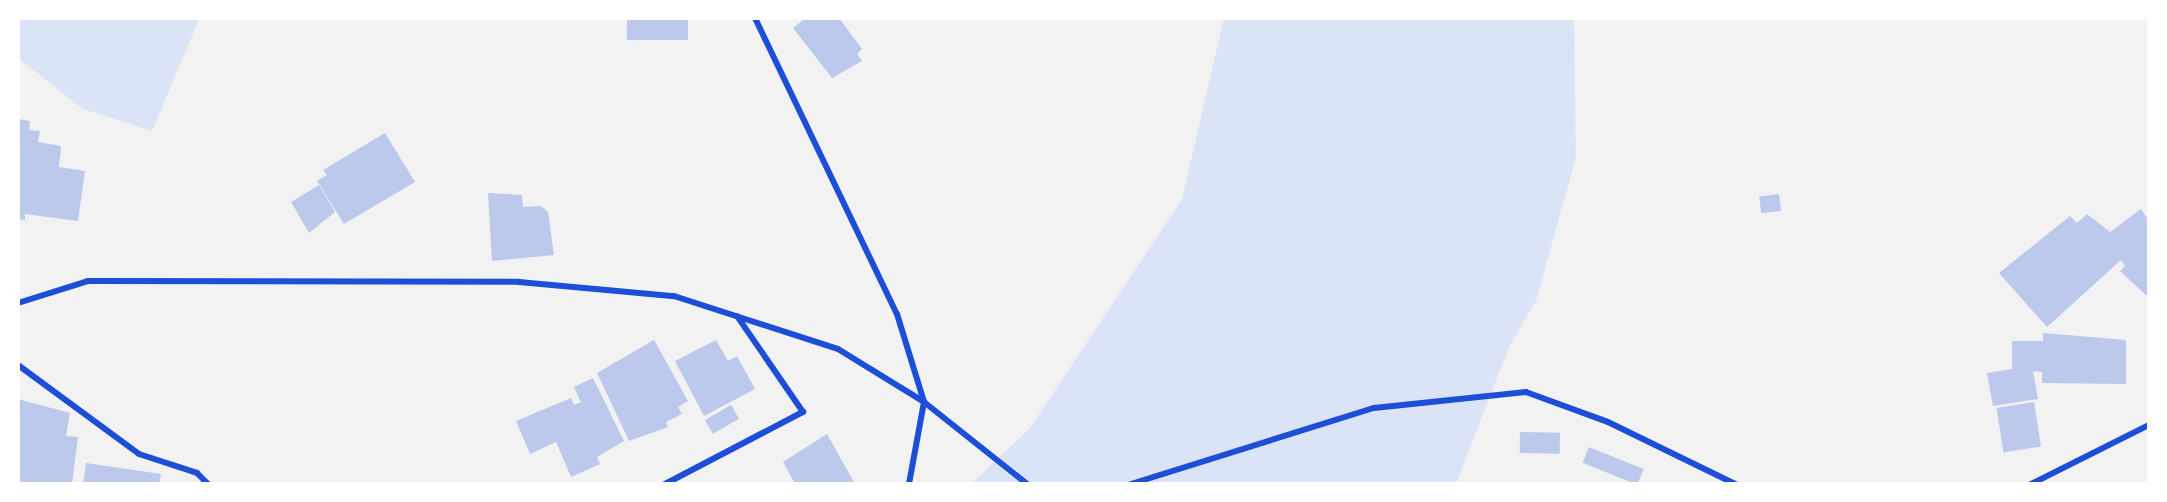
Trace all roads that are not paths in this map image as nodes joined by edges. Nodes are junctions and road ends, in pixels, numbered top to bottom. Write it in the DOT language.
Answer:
graph roads {
  1 [pos="755,18"];
  2 [pos="18,303"];
  3 [pos="737,316"];
  4 [pos="18,365"];
  5 [pos="924,402"];
  6 [pos="2149,425"];
  7 [pos="208,484"];
  8 [pos="665,484"];
  9 [pos="909,484"];
  10 [pos="1027,484"];
  11 [pos="1131,484"];
  12 [pos="1735,484"];
  13 [pos="2031,484"];
  1 -- 5 [label="street"];
  2 -- 3 [label="street"];
  3 -- 5 [label="street"];
  3 -- 8 [label="street"];
  4 -- 7 [label="street"];
  5 -- 9 [label="street"];
  5 -- 10 [label="street"];
  6 -- 13 [label="street"];
  11 -- 12 [label="street"];
}
